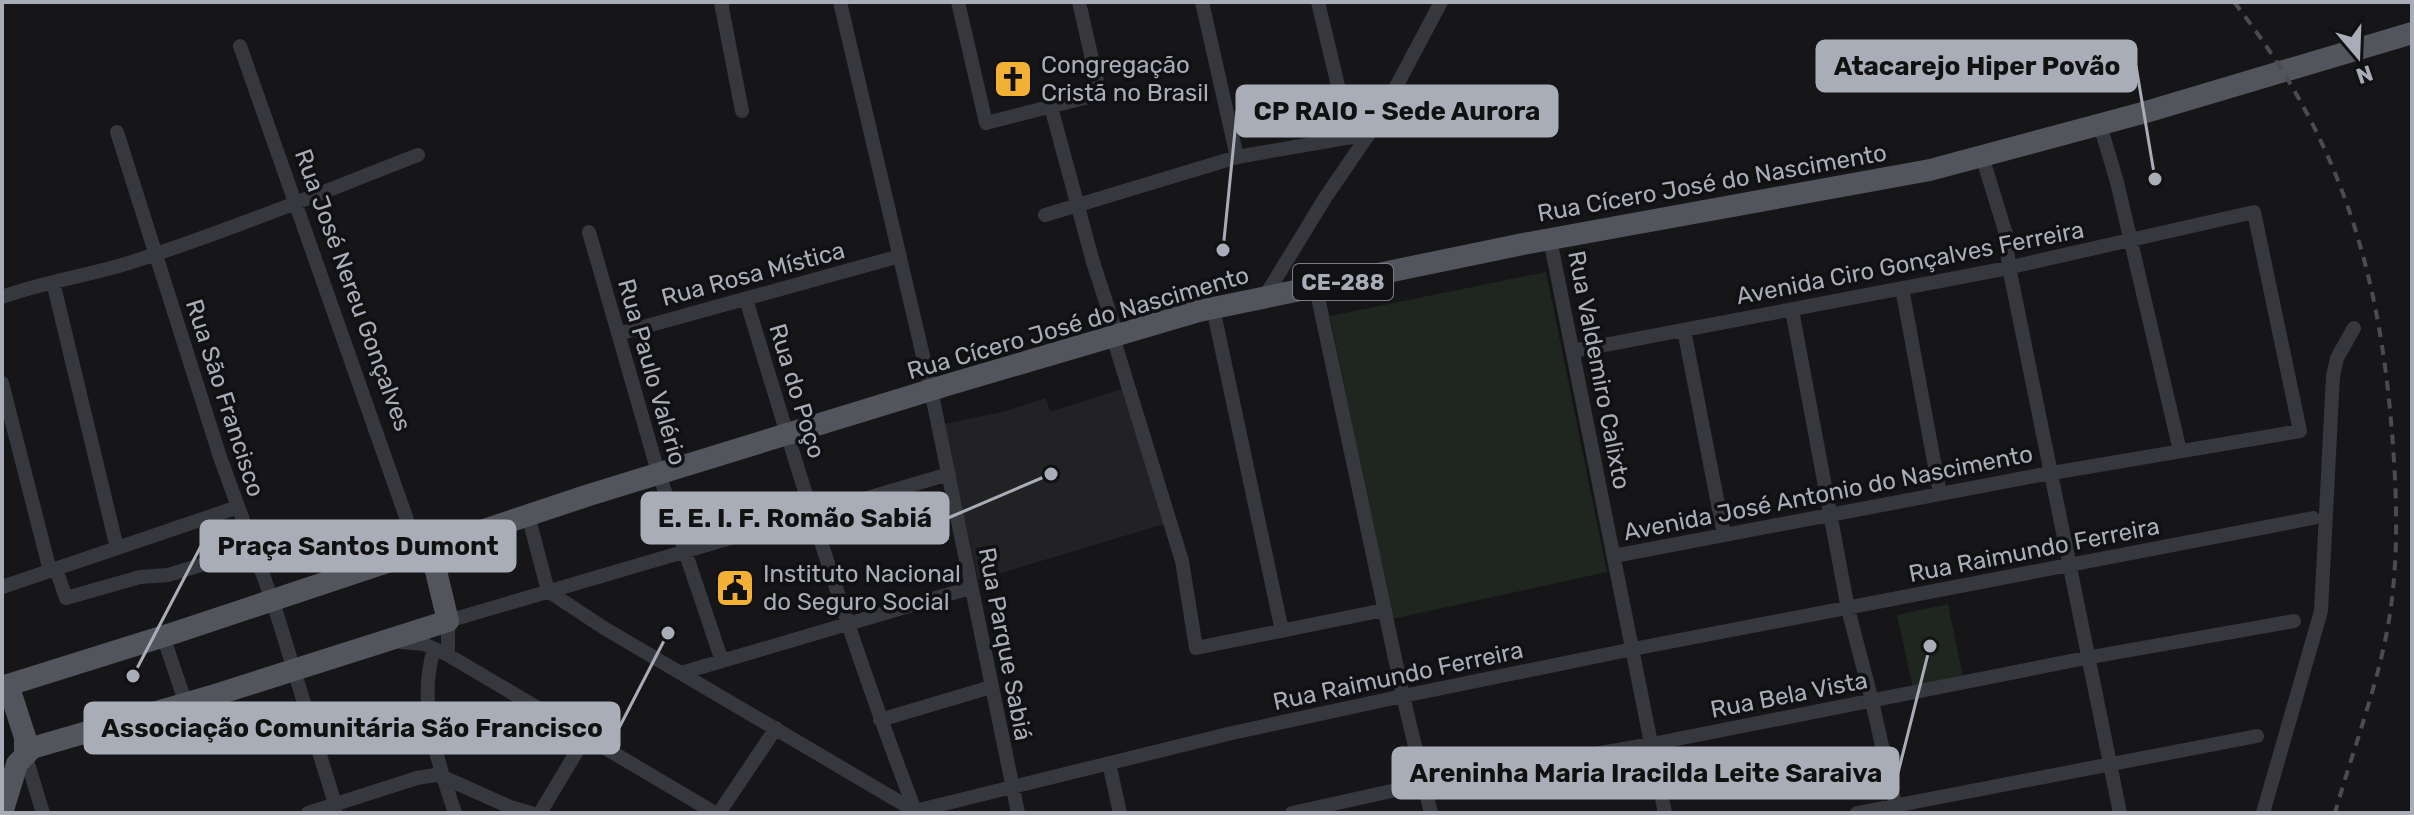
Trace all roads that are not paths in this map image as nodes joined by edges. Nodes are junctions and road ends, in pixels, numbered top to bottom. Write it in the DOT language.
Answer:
graph roads {
  1 [pos="722,2"];
  2 [pos="840,2"];
  3 [pos="958,2"];
  4 [pos="1079,2"];
  5 [pos="1202,2"];
  6 [pos="1318,2"];
  7 [pos="1441,2"];
  8 [pos="2412,33"];
  9 [pos="240,46"];
  10 [pos="1051,107"];
  11 [pos="742,111"];
  12 [pos="2100,125"];
  13 [pos="117,132"];
  14 [pos="1369,134"];
  15 [pos="1350,136"];
  16 [pos="418,155"];
  17 [pos="1982,156"];
  18 [pos="1237,157"];
  19 [pos="294,203"];
  20 [pos="1077,205"];
  21 [pos="2254,212"];
  22 [pos="1045,215"];
  23 [pos="589,232"];
  24 [pos="1550,239"];
  25 [pos="2131,240"];
  26 [pos="155,255"];
  27 [pos="900,256"];
  28 [pos="2009,267"];
  29 [pos="53,282"];
  30 [pos="1316,288"];
  31 [pos="1902,288"];
  32 [pos="2,297"];
  33 [pos="1264,298"];
  34 [pos="746,299"];
  35 [pos="1213,308"];
  36 [pos="1792,310"];
  37 [pos="2354,328"];
  38 [pos="1684,330"];
  39 [pos="618,334"];
  40 [pos="1115,336"];
  41 [pos="1573,351"];
  42 [pos="2,383"];
  43 [pos="931,390"];
  44 [pos="787,434"];
  45 [pos="17,448"];
  46 [pos="2180,451"];
  47 [pos="2,452"];
  48 [pos="659,474"];
  49 [pos="949,474"];
  50 [pos="2051,474"];
  51 [pos="1940,494"];
  52 [pos="238,507"];
  53 [pos="528,515"];
  54 [pos="811,515"];
  55 [pos="1831,515"];
  56 [pos="2313,518"];
  57 [pos="1724,535"];
  58 [pos="117,548"];
  59 [pos="424,548"];
  60 [pos="254,549"];
  61 [pos="684,553"];
  62 [pos="1614,556"];
  63 [pos="2070,564"];
  64 [pos="53,570"];
  65 [pos="2,587"];
  66 [pos="970,588"];
  67 [pos="548,591"];
  68 [pos="272,599"];
  69 [pos="1848,609"];
  70 [pos="1384,610"];
  71 [pos="448,621"];
  72 [pos="2294,621"];
  73 [pos="849,625"];
  74 [pos="1282,631"];
  75 [pos="163,636"];
  76 [pos="1633,649"];
  77 [pos="352,651"];
  78 [pos="441,652"];
  79 [pos="2089,657"];
  80 [pos="722,661"];
  81 [pos="294,670"];
  82 [pos="681,673"];
  83 [pos="5,686"];
  84 [pos="991,687"];
  85 [pos="1403,696"];
  86 [pos="1872,701"];
  87 [pos="186,704"];
  88 [pos="880,720"];
  89 [pos="776,728"];
  90 [pos="586,736"];
  91 [pos="2257,736"];
  92 [pos="1652,744"];
  93 [pos="25,754"];
  94 [pos="1109,763"];
  95 [pos="2111,764"];
  96 [pos="443,777"];
  97 [pos="1423,784"];
  98 [pos="1011,786"];
  99 [pos="335,808"];
  100 [pos="1896,810"];
  101 [pos="916,812"];
  102 [pos="2,813"];
  103 [pos="43,813"];
  104 [pos="308,813"];
  105 [pos="455,813"];
  106 [pos="531,813"];
  107 [pos="540,813"];
  108 [pos="717,813"];
  109 [pos="1018,813"];
  110 [pos="1120,813"];
  111 [pos="1292,813"];
  112 [pos="1431,813"];
  113 [pos="1665,813"];
  114 [pos="1857,813"];
  115 [pos="2120,813"];
  116 [pos="2263,813"];
  1 -- 11 [label="street"];
  2 -- 27 [label="street, Rua Parque Sabiá"];
  3 -- 10 [label="street"];
  4 -- 10 [label="street"];
  5 -- 18 [label="street"];
  6 -- 15 [label="street"];
  7 -- 14 [label="street"];
  8 -- 12 [label="main road, Rua Cícero José do Nascimento / CE-288"];
  9 -- 19 [label="street, Rua José Nereu Gonçalves"];
  10 -- 20 [label="street"];
  12 -- 17 [label="main road, Rua Cícero José do Nascimento / CE-288"];
  12 -- 25 [label="street"];
  13 -- 26 [label="street, Rua São Francisco"];
  14 -- 15 [label="street"];
  14 -- 33 [label="street"];
  15 -- 18 [label="street"];
  16 -- 19 [label="street"];
  17 -- 24 [label="main road, Rua Cícero José do Nascimento / CE-288"];
  17 -- 28 [label="street"];
  18 -- 20 [label="street"];
  19 -- 26 [label="street"];
  19 -- 59 [label="street, Rua José Nereu Gonçalves"];
  20 -- 22 [label="street"];
  20 -- 40 [label="street"];
  21 -- 25 [label="street, Avenida Ciro Gonçalves Ferreira"];
  21 -- 46 [label="street, Avenida José Antonio do Nascimento"];
  23 -- 39 [label="street, Rua Paulo Valério"];
  24 -- 30 [label="main road, Rua Cícero José do Nascimento / CE-288"];
  24 -- 41 [label="street, Rua Valdemiro Calixto"];
  25 -- 28 [label="street, Avenida Ciro Gonçalves Ferreira"];
  25 -- 46 [label="street"];
  26 -- 29 [label="street"];
  26 -- 52 [label="street, Rua São Francisco"];
  27 -- 34 [label="street, Rua Rosa Mística"];
  27 -- 43 [label="street, Rua Parque Sabiá"];
  28 -- 31 [label="street, Avenida Ciro Gonçalves Ferreira"];
  28 -- 50 [label="street"];
  29 -- 32 [label="street"];
  29 -- 58 [label="street"];
  30 -- 33 [label="main road, Rua Cícero José do Nascimento / CE-288"];
  30 -- 70 [label="street"];
  31 -- 36 [label="street, Avenida Ciro Gonçalves Ferreira"];
  31 -- 51 [label="street"];
  33 -- 35 [label="main road, Rua Cícero José do Nascimento / CE-288"];
  34 -- 39 [label="street, Rua Rosa Mística"];
  34 -- 44 [label="street, Rua do Poço"];
  35 -- 40 [label="main road, Rua Cícero José do Nascimento / CE-288"];
  35 -- 74 [label="street"];
  36 -- 38 [label="street, Avenida Ciro Gonçalves Ferreira"];
  36 -- 55 [label="street"];
  37 -- 116 [label="street"];
  38 -- 41 [label="street, Avenida Ciro Gonçalves Ferreira"];
  38 -- 57 [label="street"];
  39 -- 48 [label="street, Rua Paulo Valério"];
  40 -- 43 [label="main road, Rua Cícero José do Nascimento / CE-288"];
  40 -- 74 [label="street"];
  41 -- 62 [label="street, Rua Valdemiro Calixto"];
  42 -- 45 [label="street"];
  43 -- 44 [label="main road, Rua Cícero José do Nascimento / CE-288"];
  43 -- 49 [label="street, Rua Parque Sabiá"];
  44 -- 48 [label="main road, Rua Cícero José do Nascimento / CE-288"];
  44 -- 54 [label="street, Rua do Poço"];
  45 -- 47 [label="street"];
  45 -- 64 [label="street"];
  46 -- 50 [label="street, Avenida José Antonio do Nascimento"];
  48 -- 53 [label="main road, Rua Cícero José do Nascimento / CE-288"];
  48 -- 61 [label="street, Rua Paulo Valério"];
  49 -- 54 [label="street"];
  49 -- 66 [label="street, Rua Parque Sabiá"];
  50 -- 51 [label="street, Avenida José Antonio do Nascimento"];
  50 -- 63 [label="street"];
  51 -- 55 [label="street, Avenida José Antonio do Nascimento"];
  52 -- 58 [label="street"];
  52 -- 60 [label="street, Rua São Francisco"];
  53 -- 59 [label="main road, Rua Cícero José do Nascimento / CE-288"];
  53 -- 67 [label="street"];
  54 -- 61 [label="street"];
  54 -- 73 [label="street, Rua do Poço"];
  55 -- 57 [label="street, Avenida José Antonio do Nascimento"];
  55 -- 69 [label="street"];
  56 -- 63 [label="street, Rua Raimundo Ferreira"];
  57 -- 62 [label="street, Avenida José Antonio do Nascimento"];
  58 -- 64 [label="street"];
  59 -- 68 [label="main road, Rua Cícero José do Nascimento / CE-288"];
  59 -- 71 [label="main road, Rua José Nereu Gonçalves"];
  60 -- 64 [label="street"];
  60 -- 68 [label="street, Rua São Francisco"];
  61 -- 67 [label="street"];
  61 -- 80 [label="street, Rua Paulo Valério"];
  62 -- 76 [label="street, Rua Valdemiro Calixto"];
  63 -- 69 [label="street, Rua Raimundo Ferreira"];
  63 -- 79 [label="street"];
  64 -- 65 [label="street"];
  66 -- 73 [label="street"];
  66 -- 84 [label="street, Rua Parque Sabiá"];
  67 -- 71 [label="street"];
  67 -- 82 [label="street"];
  68 -- 75 [label="main road, Rua Cícero José do Nascimento / CE-288"];
  68 -- 81 [label="street, Rua São Francisco"];
  69 -- 76 [label="street, Rua Raimundo Ferreira"];
  69 -- 86 [label="street"];
  70 -- 74 [label="street"];
  70 -- 85 [label="street"];
  71 -- 77 [label="main road"];
  71 -- 78 [label="street, Rua José Nereu Gonçalves"];
  72 -- 79 [label="street, Rua Bela Vista"];
  73 -- 80 [label="street"];
  73 -- 88 [label="street, Rua do Poço"];
  75 -- 83 [label="main road, Rua Cícero José do Nascimento / CE-288"];
  75 -- 87 [label="street"];
  76 -- 85 [label="street, Rua Raimundo Ferreira"];
  76 -- 92 [label="street, Rua Valdemiro Calixto"];
  77 -- 78 [label="street"];
  77 -- 81 [label="main road"];
  78 -- 90 [label="street"];
  78 -- 96 [label="street, Rua José Nereu Gonçalves"];
  79 -- 86 [label="street, Rua Bela Vista"];
  79 -- 95 [label="street"];
  80 -- 82 [label="street"];
  81 -- 87 [label="main road"];
  81 -- 99 [label="street, Rua São Francisco"];
  82 -- 89 [label="street"];
  83 -- 93 [label="main road, CE-288"];
  84 -- 88 [label="street"];
  84 -- 98 [label="street, Rua Parque Sabiá"];
  85 -- 94 [label="street, Rua Raimundo Ferreira"];
  85 -- 97 [label="street"];
  86 -- 92 [label="street, Rua Bela Vista"];
  86 -- 100 [label="street"];
  87 -- 93 [label="main road"];
  88 -- 101 [label="street, Rua do Poço"];
  89 -- 101 [label="street"];
  89 -- 108 [label="street"];
  90 -- 107 [label="street"];
  90 -- 108 [label="street"];
  91 -- 95 [label="street"];
  92 -- 97 [label="street, Rua Bela Vista"];
  92 -- 113 [label="street, Rua Valdemiro Calixto"];
  93 -- 102 [label="main road"];
  93 -- 103 [label="street"];
  94 -- 98 [label="street, Rua Raimundo Ferreira"];
  94 -- 110 [label="street"];
  95 -- 100 [label="street"];
  95 -- 115 [label="street"];
  96 -- 99 [label="street"];
  96 -- 105 [label="street, Rua José Nereu Gonçalves"];
  96 -- 106 [label="street"];
  97 -- 111 [label="street, Rua Bela Vista"];
  97 -- 112 [label="street"];
  98 -- 101 [label="street, Rua Raimundo Ferreira"];
  98 -- 109 [label="street, Rua Parque Sabiá"];
  99 -- 104 [label="street"];
  100 -- 114 [label="street"];
}
